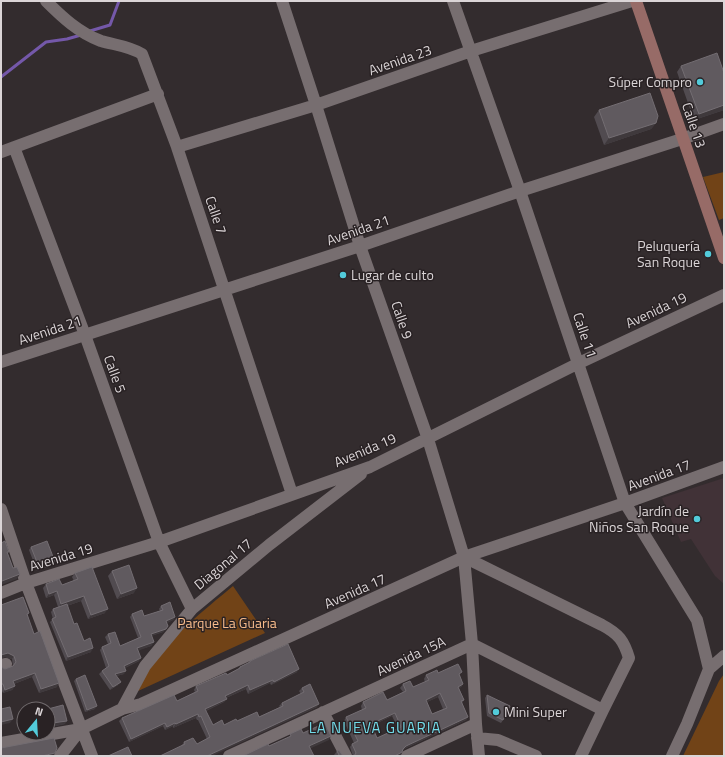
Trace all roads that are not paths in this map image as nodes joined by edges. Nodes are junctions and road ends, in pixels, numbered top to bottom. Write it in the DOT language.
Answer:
graph roads {
  1 [pos="46,1"];
  2 [pos="282,1"];
  3 [pos="454,1"];
  4 [pos="632,1"];
  5 [pos="636,1"];
  6 [pos="471,51"];
  7 [pos="158,94"];
  8 [pos="316,105"];
  9 [pos="724,124"];
  10 [pos="682,138"];
  11 [pos="14,147"];
  12 [pos="177,147"];
  13 [pos="1,152"];
  14 [pos="520,191"];
  15 [pos="360,246"];
  16 [pos="724,258"];
  17 [pos="225,290"];
  18 [pos="724,295"];
  19 [pos="85,335"];
  20 [pos="1,362"];
  21 [pos="579,363"];
  22 [pos="428,438"];
  23 [pos="370,467"];
  24 [pos="724,467"];
  25 [pos="292,494"];
  26 [pos="626,503"];
  27 [pos="1,509"];
  28 [pos="159,542"];
  29 [pos="464,558"];
  30 [pos="26,583"];
  31 [pos="1,593"];
  32 [pos="192,609"];
  33 [pos="472,644"];
  34 [pos="724,656"];
  35 [pos="709,668"];
  36 [pos="122,709"];
  37 [pos="603,710"];
  38 [pos="323,712"];
  39 [pos="476,724"];
  40 [pos="81,729"];
  41 [pos="477,738"];
  42 [pos="1,743"];
  43 [pos="60,756"];
  44 [pos="92,756"];
  45 [pos="229,756"];
  46 [pos="346,756"];
  47 [pos="407,756"];
  48 [pos="479,756"];
  49 [pos="536,756"];
  50 [pos="581,756"];
  51 [pos="672,756"];
  1 -- 7 [label="street, Calle 7"];
  2 -- 8 [label="street, Calle 9"];
  3 -- 6 [label="street, Calle 11"];
  4 -- 6 [label="street, Avenida 23"];
  5 -- 10 [label="street, Calle 13"];
  6 -- 8 [label="street, Avenida 23"];
  6 -- 14 [label="street, Calle 11"];
  7 -- 11 [label="street"];
  7 -- 12 [label="street, Calle 7"];
  8 -- 12 [label="street, Avenida 23"];
  8 -- 15 [label="street, Calle 9"];
  9 -- 10 [label="street, Avenida 21"];
  10 -- 14 [label="street, Avenida 21"];
  10 -- 16 [label="street, Calle 13"];
  11 -- 13 [label="street"];
  11 -- 19 [label="street, Calle 5"];
  12 -- 17 [label="street, Calle 7"];
  14 -- 15 [label="street, Avenida 21"];
  14 -- 21 [label="street, Calle 11"];
  15 -- 17 [label="street, Avenida 21"];
  15 -- 22 [label="street, Calle 9"];
  17 -- 19 [label="street, Avenida 21"];
  17 -- 25 [label="street, Calle 7"];
  18 -- 21 [label="street, Avenida 19"];
  19 -- 20 [label="street, Avenida 21"];
  19 -- 28 [label="street, Calle 5"];
  21 -- 22 [label="street, Avenida 19"];
  21 -- 26 [label="street, Calle 11"];
  22 -- 23 [label="street, Avenida 19"];
  22 -- 29 [label="street, Calle 9"];
  23 -- 25 [label="street, Avenida 19"];
  23 -- 32 [label="street, Diagonal 17"];
  24 -- 26 [label="street, Avenida 17"];
  25 -- 28 [label="street, Avenida 19"];
  26 -- 29 [label="street, Avenida 17"];
  26 -- 35 [label="street, Calle 11"];
  27 -- 30 [label="street"];
  28 -- 30 [label="street, Avenida 19"];
  28 -- 32 [label="street, Calle 5"];
  29 -- 33 [label="street, Calle 9"];
  29 -- 36 [label="street, Avenida 17"];
  29 -- 37 [label="street"];
  30 -- 31 [label="street, Avenida 19"];
  30 -- 40 [label="street"];
  32 -- 36 [label="street, Diagonal 17"];
  33 -- 37 [label="street"];
  33 -- 38 [label="street, Avenida 15A"];
  33 -- 39 [label="street, Calle 9"];
  34 -- 35 [label="street"];
  35 -- 51 [label="street"];
  36 -- 40 [label="street, Avenida 17"];
  37 -- 50 [label="street"];
  38 -- 45 [label="street, Avenida 15A"];
  38 -- 46 [label="street"];
  39 -- 41 [label="street, Calle 9"];
  39 -- 47 [label="street"];
  40 -- 42 [label="street, Avenida 17"];
  40 -- 43 [label="street"];
  40 -- 44 [label="street"];
  41 -- 48 [label="street, Calle 9"];
  41 -- 49 [label="street"];
}
